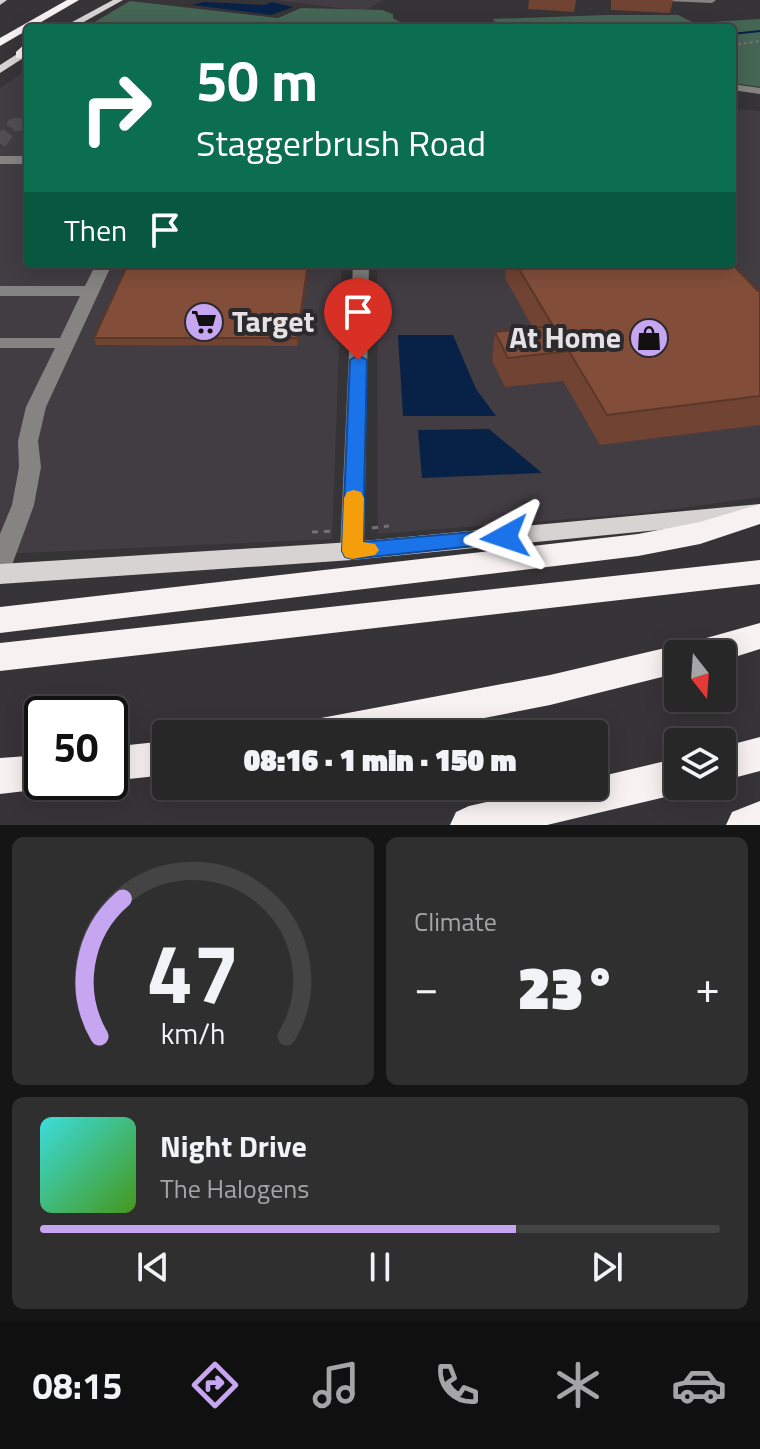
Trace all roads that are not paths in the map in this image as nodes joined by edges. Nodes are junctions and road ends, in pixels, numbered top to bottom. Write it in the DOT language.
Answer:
graph roads {
  1 [pos="54,0"];
  2 [pos="74,0"];
  3 [pos="96,0"];
  4 [pos="119,0"];
  5 [pos="649,0"];
  6 [pos="712,0"];
  7 [pos="27,13"];
  8 [pos="33,24"];
  9 [pos="55,24"];
  10 [pos="74,24"];
  11 [pos="24,29"];
  12 [pos="0,43"];
  13 [pos="24,51"];
  14 [pos="0,70"];
  15 [pos="736,88"];
  16 [pos="760,91"];
  17 [pos="0,160"];
  18 [pos="24,160"];
  19 [pos="102,268"];
  20 [pos="361,268"];
  21 [pos="0,291"];
  22 [pos="91,291"];
  23 [pos="0,343"];
  24 [pos="66,343"];
  25 [pos="760,513"];
  26 [pos="352,551"];
  27 [pos="0,565"];
  28 [pos="760,572"];
  29 [pos="0,574"];
  30 [pos="0,620"];
  31 [pos="760,636"];
  32 [pos="736,643"];
  33 [pos="0,657"];
  34 [pos="664,662"];
  35 [pos="394,720"];
  36 [pos="760,754"];
  37 [pos="152,760"];
  38 [pos="736,760"];
  39 [pos="128,762"];
  40 [pos="24,774"];
  41 [pos="0,776"];
  42 [pos="664,779"];
  43 [pos="760,820"];
  44 [pos="469,825"];
  45 [pos="745,825"];
  1 -- 7 [label="highway"];
  2 -- 8 [label="highway"];
  3 -- 9 [label="highway"];
  4 -- 10 [label="main road"];
  5 -- 6 [label="street"];
  11 -- 12 [label="highway"];
  13 -- 14 [label="main road"];
  15 -- 16 [label="street"];
  17 -- 18 [label="street"];
  19 -- 22 [label="street"];
  20 -- 26 [label="street"];
  21 -- 22 [label="street"];
  22 -- 24 [label="street"];
  23 -- 24 [label="street"];
  24 -- 27 [label="street"];
  25 -- 26 [label="main road"];
  25 -- 30 [label="highway"];
  26 -- 29 [label="main road"];
  28 -- 33 [label="highway"];
  31 -- 32 [label="highway"];
  34 -- 35 [label="highway"];
  36 -- 38 [label="highway"];
  37 -- 39 [label="highway"];
  40 -- 41 [label="highway"];
  42 -- 44 [label="highway"];
  43 -- 45 [label="highway"];
}
